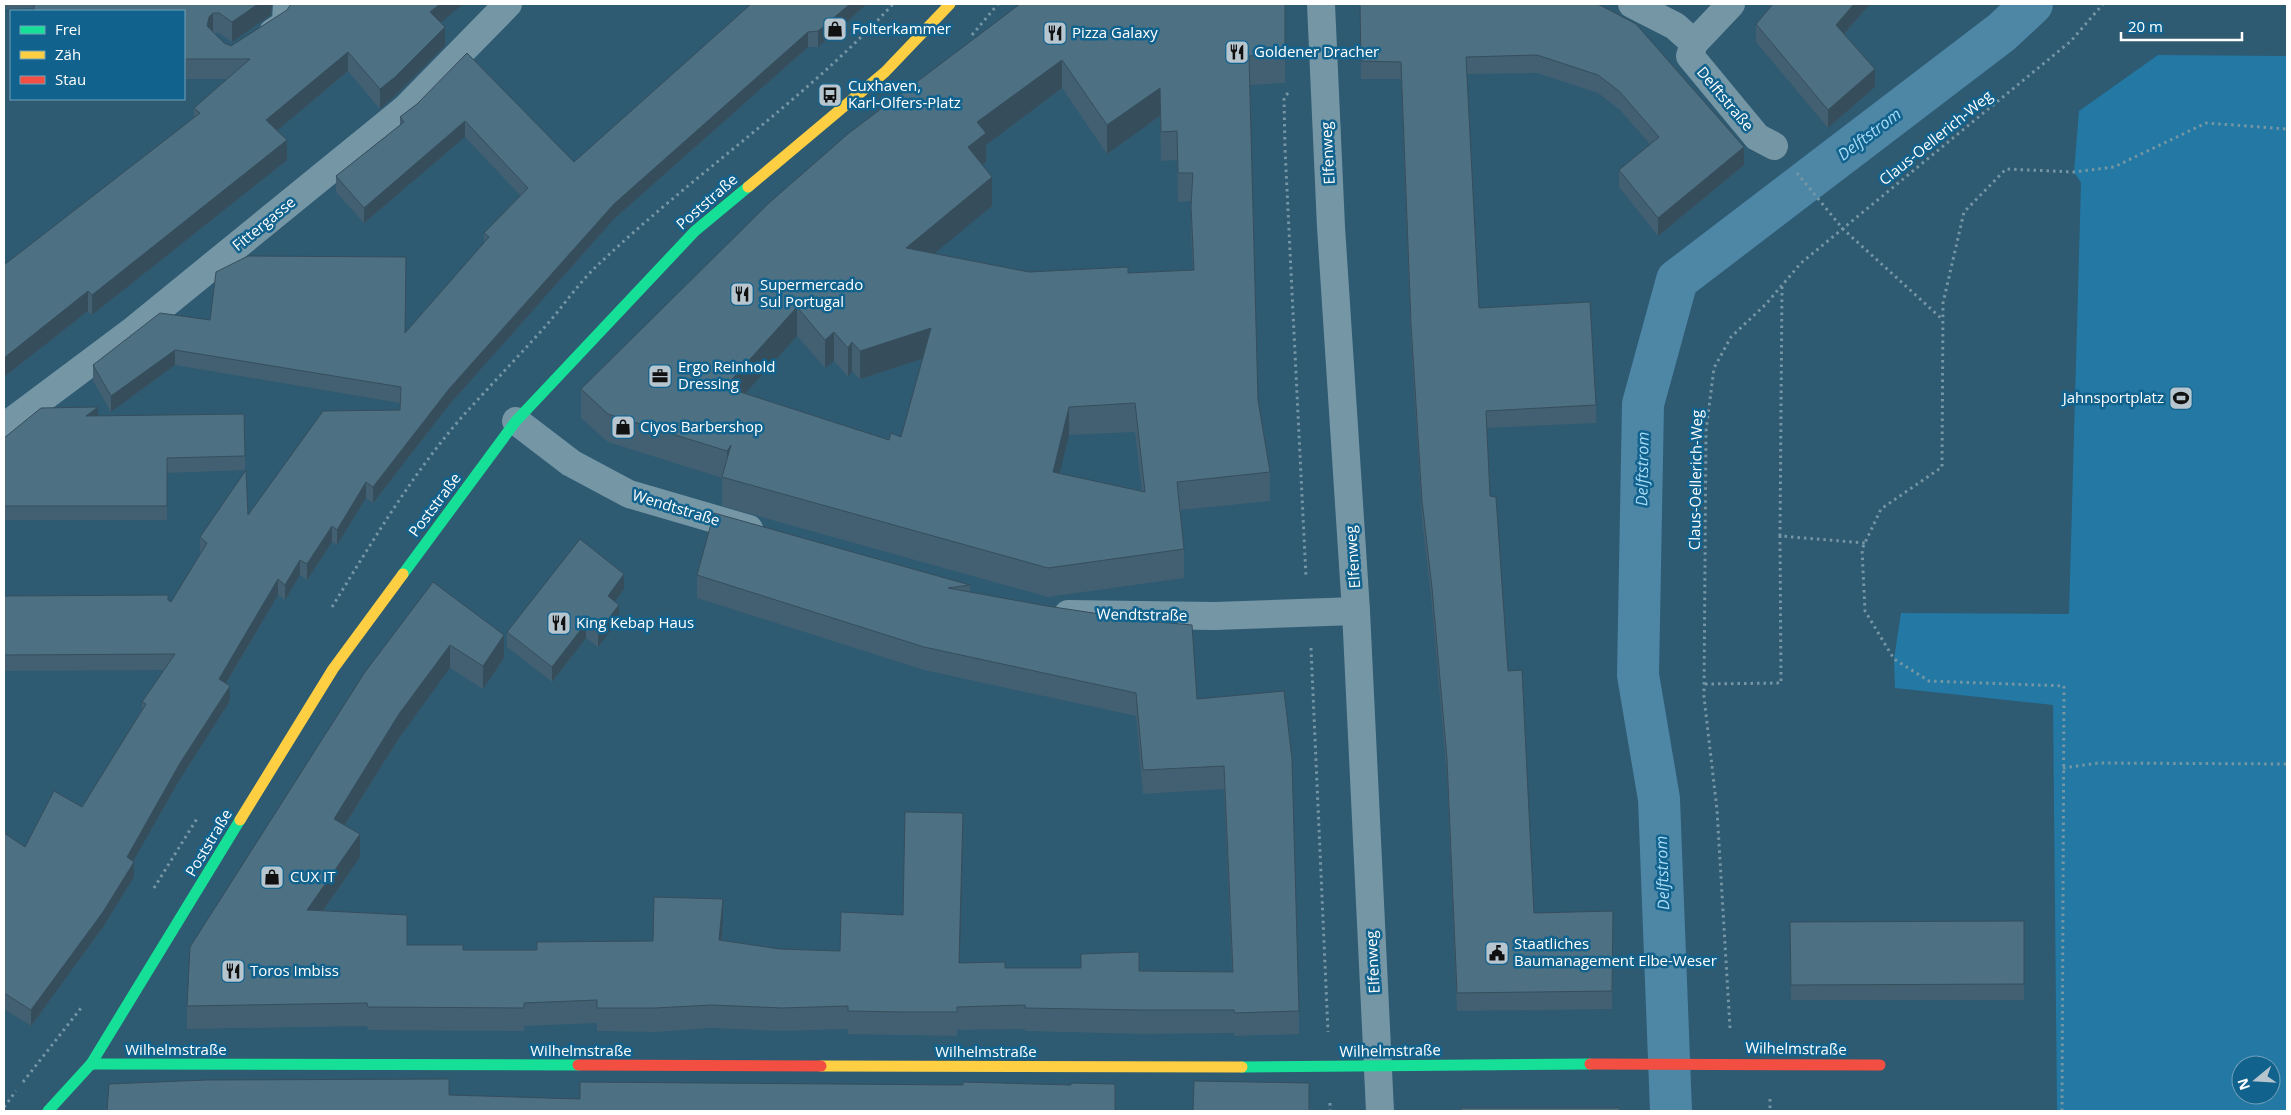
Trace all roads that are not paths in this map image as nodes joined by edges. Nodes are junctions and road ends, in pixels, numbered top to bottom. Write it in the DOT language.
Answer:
graph roads {
  1 [pos="282,4"];
  2 [pos="508,4"];
  3 [pos="950,4"];
  4 [pos="1321,4"];
  5 [pos="1632,4"];
  6 [pos="1731,4"];
  7 [pos="256,38"];
  8 [pos="1694,43"];
  9 [pos="1774,146"];
  10 [pos="516,420"];
  11 [pos="4,427"];
  12 [pos="771,536"];
  13 [pos="1356,611"];
  14 [pos="1043,612"];
  15 [pos="91,1064"];
  16 [pos="1378,1065"];
  17 [pos="1880,1065"];
  18 [pos="48,1111"];
  19 [pos="1380,1111"];
  1 -- 7 [label="lane"];
  2 -- 11 [label="street, Fittergasse"];
  3 -- 10 [label="street, Poststraße"];
  4 -- 13 [label="street, Elfenweg"];
  5 -- 8 [label="street"];
  6 -- 8 [label="street"];
  8 -- 9 [label="street, Delftstraße"];
  10 -- 12 [label="street, Wendtstraße"];
  10 -- 15 [label="street, Poststraße"];
  13 -- 14 [label="street, Wendtstraße"];
  13 -- 16 [label="street, Elfenweg"];
  15 -- 16 [label="street, Wilhelmstraße"];
  15 -- 18 [label="street, Poststraße"];
  16 -- 17 [label="street, Wilhelmstraße"];
  16 -- 19 [label="street, Elfenweg"];
}
